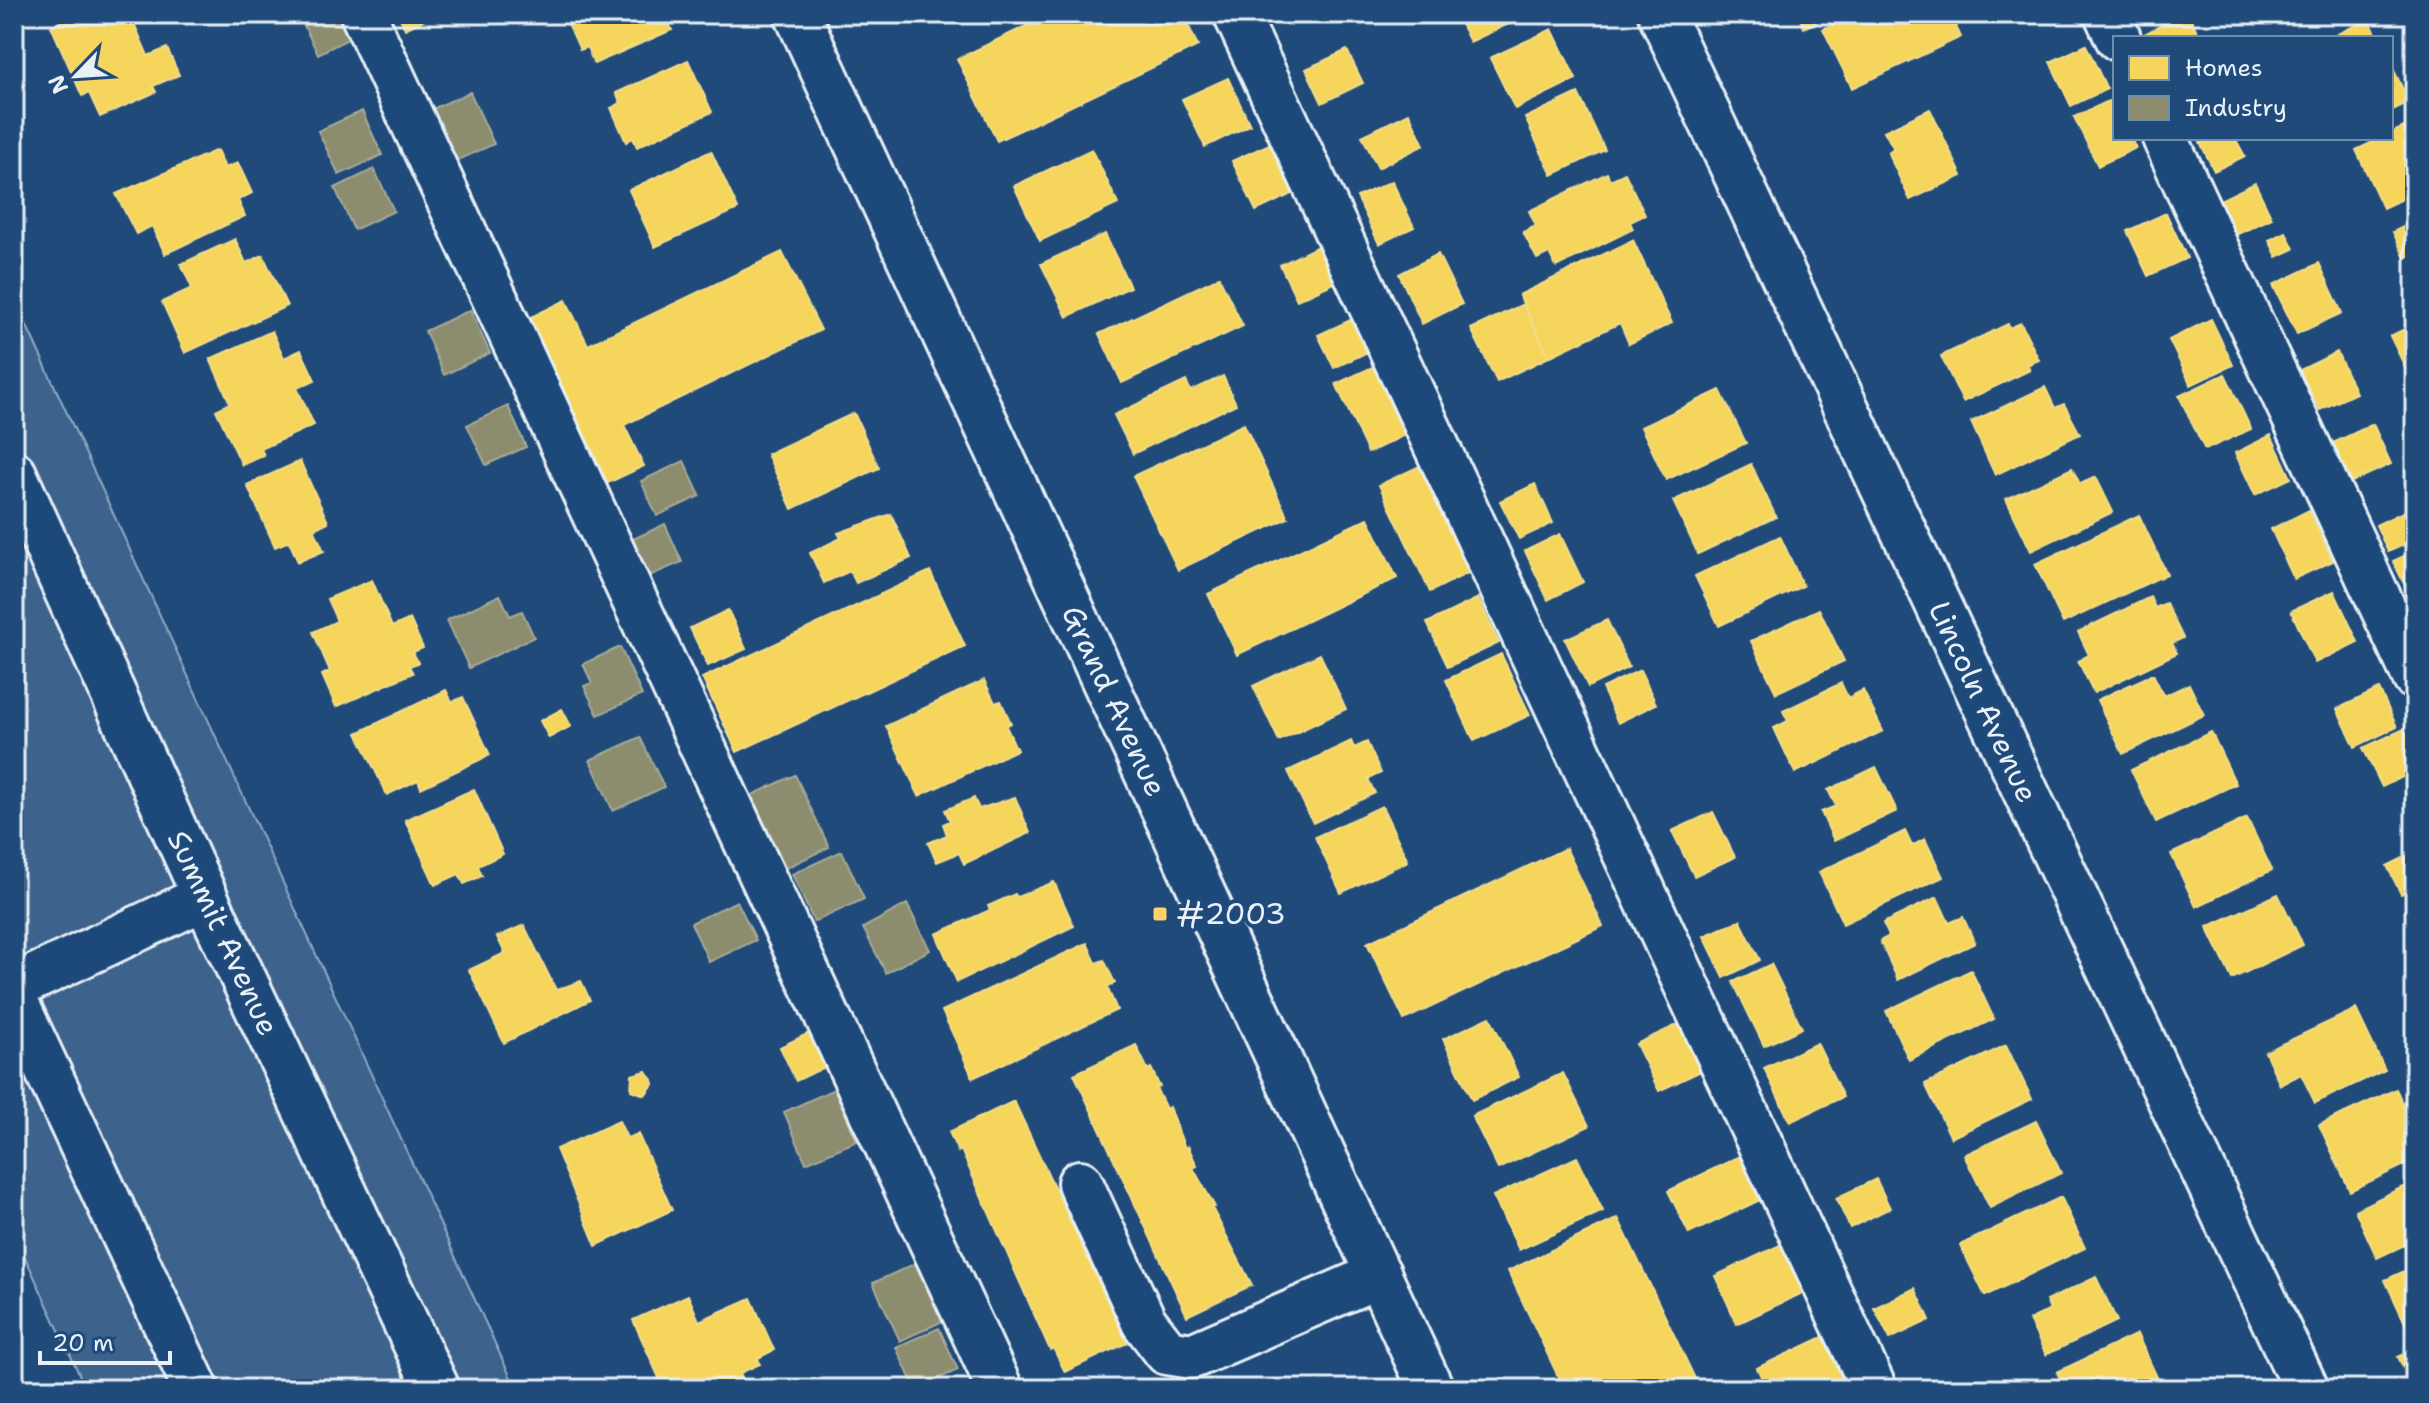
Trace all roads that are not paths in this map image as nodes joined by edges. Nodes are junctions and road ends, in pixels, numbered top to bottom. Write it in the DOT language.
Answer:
graph roads {
  1 [pos="363,14"];
  2 [pos="797,14"];
  3 [pos="1236,14"];
  4 [pos="1661,14"];
  5 [pos="2107,14"];
  6 [pos="2117,36"];
  7 [pos="2166,140"];
  8 [pos="14,474"];
  9 [pos="2415,677"];
  10 [pos="205,897"];
  11 [pos="14,987"];
  12 [pos="14,999"];
  13 [pos="1080,1183"];
  14 [pos="1379,1275"];
  15 [pos="196,1389"];
  16 [pos="437,1389"];
  17 [pos="1000,1389"];
  18 [pos="1431,1389"];
  19 [pos="1874,1389"];
  20 [pos="2306,1389"];
  1 -- 17 [label="street"];
  2 -- 14 [label="street, Grand Avenue"];
  3 -- 19 [label="street"];
  4 -- 20 [label="street, Lincoln Avenue"];
  5 -- 6 [label="street"];
  7 -- 9 [label="street"];
  8 -- 10 [label="street, Summit Avenue"];
  10 -- 11 [label="street"];
  10 -- 16 [label="street, Summit Avenue"];
  12 -- 15 [label="street"];
  13 -- 14 [label="street"];
  14 -- 18 [label="street, Grand Avenue"];
}
